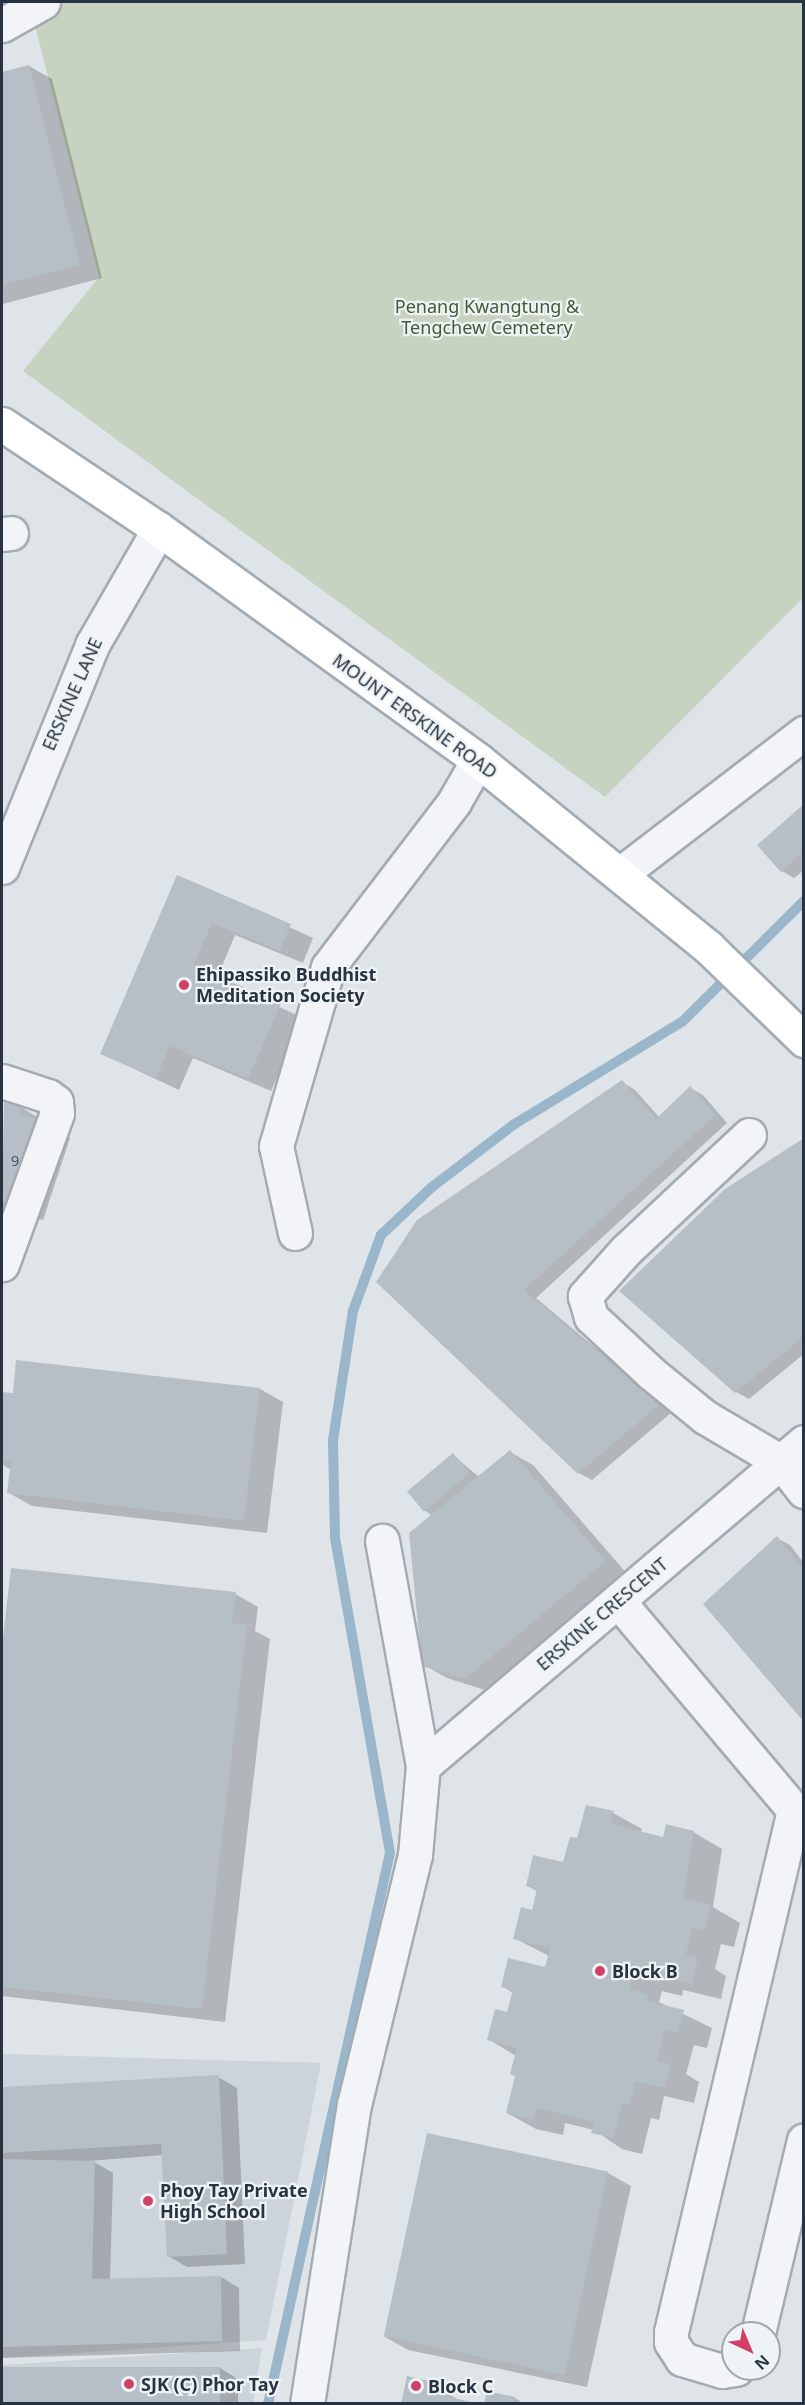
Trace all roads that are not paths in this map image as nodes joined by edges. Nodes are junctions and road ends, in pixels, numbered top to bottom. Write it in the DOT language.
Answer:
graph roads {
  1 [pos="43,2"];
  2 [pos="2,25"];
  3 [pos="2,424"];
  4 [pos="159,529"];
  5 [pos="804,733"];
  6 [pos="478,760"];
  7 [pos="2,867"];
  8 [pos="620,874"];
  9 [pos="804,1040"];
  10 [pos="2,1081"];
  11 [pos="749,1135"];
  12 [pos="295,1233"];
  13 [pos="2,1264"];
  14 [pos="792,1452"];
  15 [pos="804,1491"];
  16 [pos="382,1541"];
  17 [pos="618,1601"];
  18 [pos="423,1766"];
  19 [pos="799,1816"];
  20 [pos="804,2139"];
  21 [pos="761,2321"];
  22 [pos="721,2371"];
  23 [pos="307,2403"];
  1 -- 2 [label="street"];
  3 -- 4 [label="main road, MOUNT ERSKINE ROAD"];
  4 -- 6 [label="main road, MOUNT ERSKINE ROAD"];
  4 -- 7 [label="street, ERSKINE LANE"];
  5 -- 8 [label="street"];
  6 -- 8 [label="main road, MOUNT ERSKINE ROAD"];
  6 -- 12 [label="street"];
  8 -- 9 [label="main road, MOUNT ERSKINE ROAD"];
  10 -- 13 [label="street"];
  11 -- 14 [label="street"];
  14 -- 15 [label="street"];
  14 -- 17 [label="street, ERSKINE CRESCENT"];
  16 -- 18 [label="street"];
  17 -- 18 [label="street, ERSKINE CRESCENT"];
  17 -- 19 [label="street"];
  18 -- 23 [label="street"];
  19 -- 22 [label="street"];
  20 -- 21 [label="street"];
}
